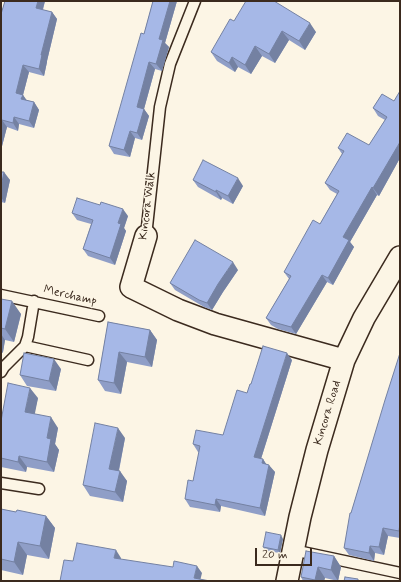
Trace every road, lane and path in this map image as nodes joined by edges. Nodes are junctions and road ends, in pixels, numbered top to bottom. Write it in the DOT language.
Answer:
graph roads {
  1 [pos="195,1"];
  2 [pos="146,236"];
  3 [pos="400,257"];
  4 [pos="1,295"];
  5 [pos="34,301"];
  6 [pos="99,316"];
  7 [pos="25,346"];
  8 [pos="88,360"];
  9 [pos="344,360"];
  10 [pos="1,372"];
  11 [pos="1,483"];
  12 [pos="40,490"];
  13 [pos="293,550"];
  14 [pos="400,573"];
  15 [pos="287,581"];
  1 -- 2 [label="lane, Kincora Walk"];
  2 -- 9 [label="street, Kincora Walk"];
  3 -- 9 [label="street, Kincora Road"];
  4 -- 5 [label="lane, Merchamp"];
  5 -- 6 [label="lane, Merchamp"];
  5 -- 7 [label="lane, Merchamp"];
  7 -- 8 [label="lane"];
  7 -- 10 [label="lane"];
  9 -- 13 [label="street, Kincora Road"];
  11 -- 12 [label="lane"];
  13 -- 14 [label="lane"];
  13 -- 15 [label="street, Kincora Road"];
}
